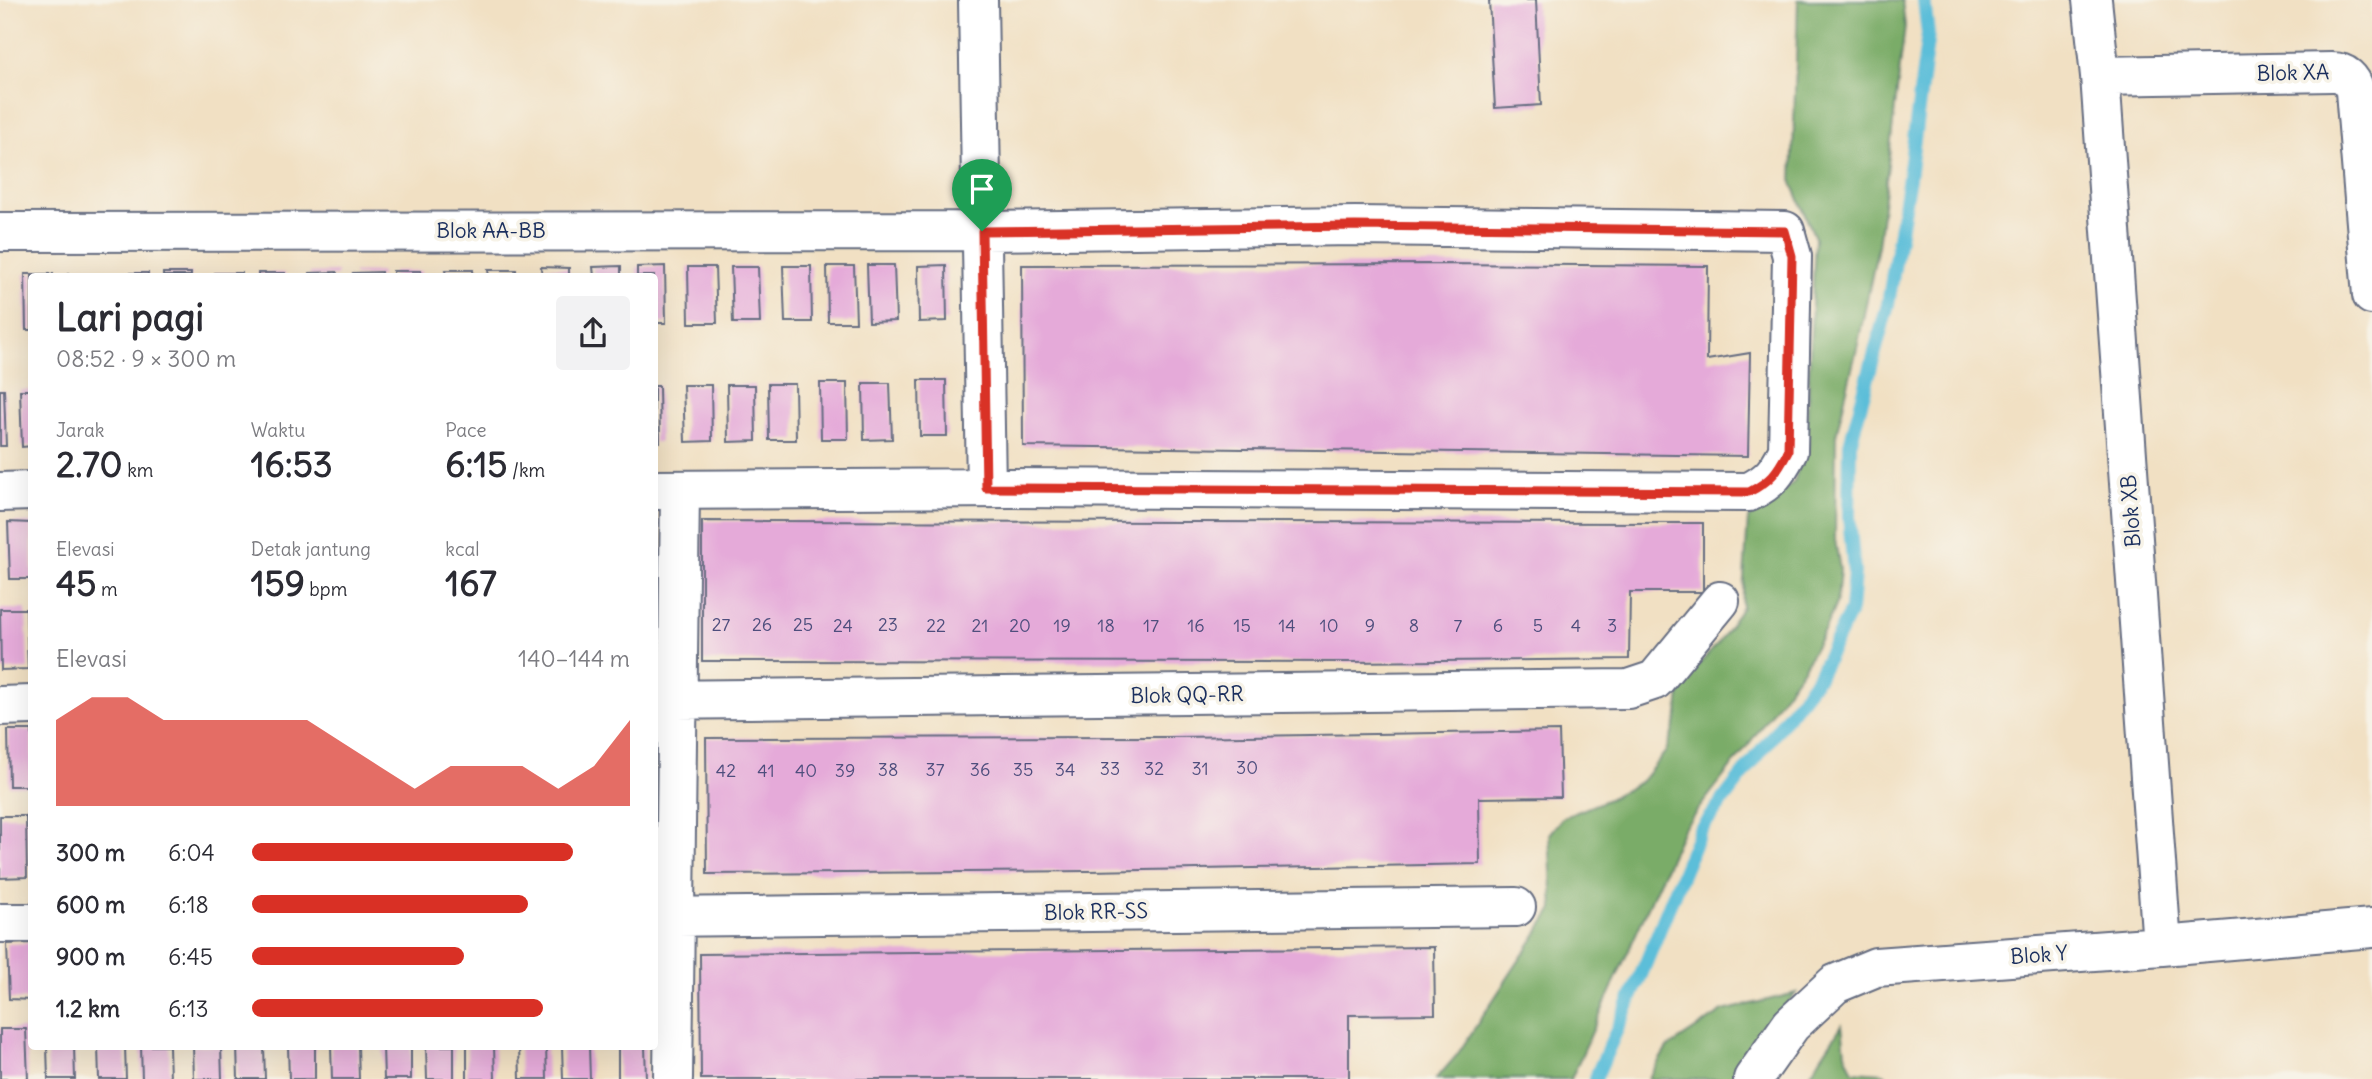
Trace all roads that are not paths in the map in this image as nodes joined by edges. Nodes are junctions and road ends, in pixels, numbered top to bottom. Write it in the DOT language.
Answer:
graph roads {
  1 [pos="978,0"];
  2 [pos="2092,0"];
  3 [pos="2100,76"];
  4 [pos="982,231"];
  5 [pos="0,232"];
  6 [pos="2372,295"];
  7 [pos="986,488"];
  8 [pos="667,490"];
  9 [pos="0,492"];
  10 [pos="28,492"];
  11 [pos="1720,601"];
  12 [pos="666,700"];
  13 [pos="28,705"];
  14 [pos="0,706"];
  15 [pos="1516,907"];
  16 [pos="665,917"];
  17 [pos="0,923"];
  18 [pos="28,923"];
  19 [pos="2372,928"];
  20 [pos="2162,947"];
  21 [pos="673,1079"];
  22 [pos="1753,1079"];
  1 -- 4 [label="street"];
  2 -- 3 [label="street, Blok XB"];
  3 -- 6 [label="street, Blok XA"];
  3 -- 20 [label="street, Blok XB"];
  4 -- 5 [label="street, Blok AA-BB"];
  4 -- 7 [label="street"];
  4 -- 7 [label="street, Blok AA-BB"];
  7 -- 8 [label="street"];
  8 -- 12 [label="street"];
  9 -- 10 [label="street"];
  11 -- 12 [label="street, Blok QQ-RR"];
  12 -- 16 [label="street"];
  13 -- 14 [label="street"];
  15 -- 16 [label="street, Blok RR-SS"];
  16 -- 21 [label="street"];
  17 -- 18 [label="street"];
  19 -- 20 [label="street, Blok Y"];
  20 -- 22 [label="street, Blok Y"];
}
